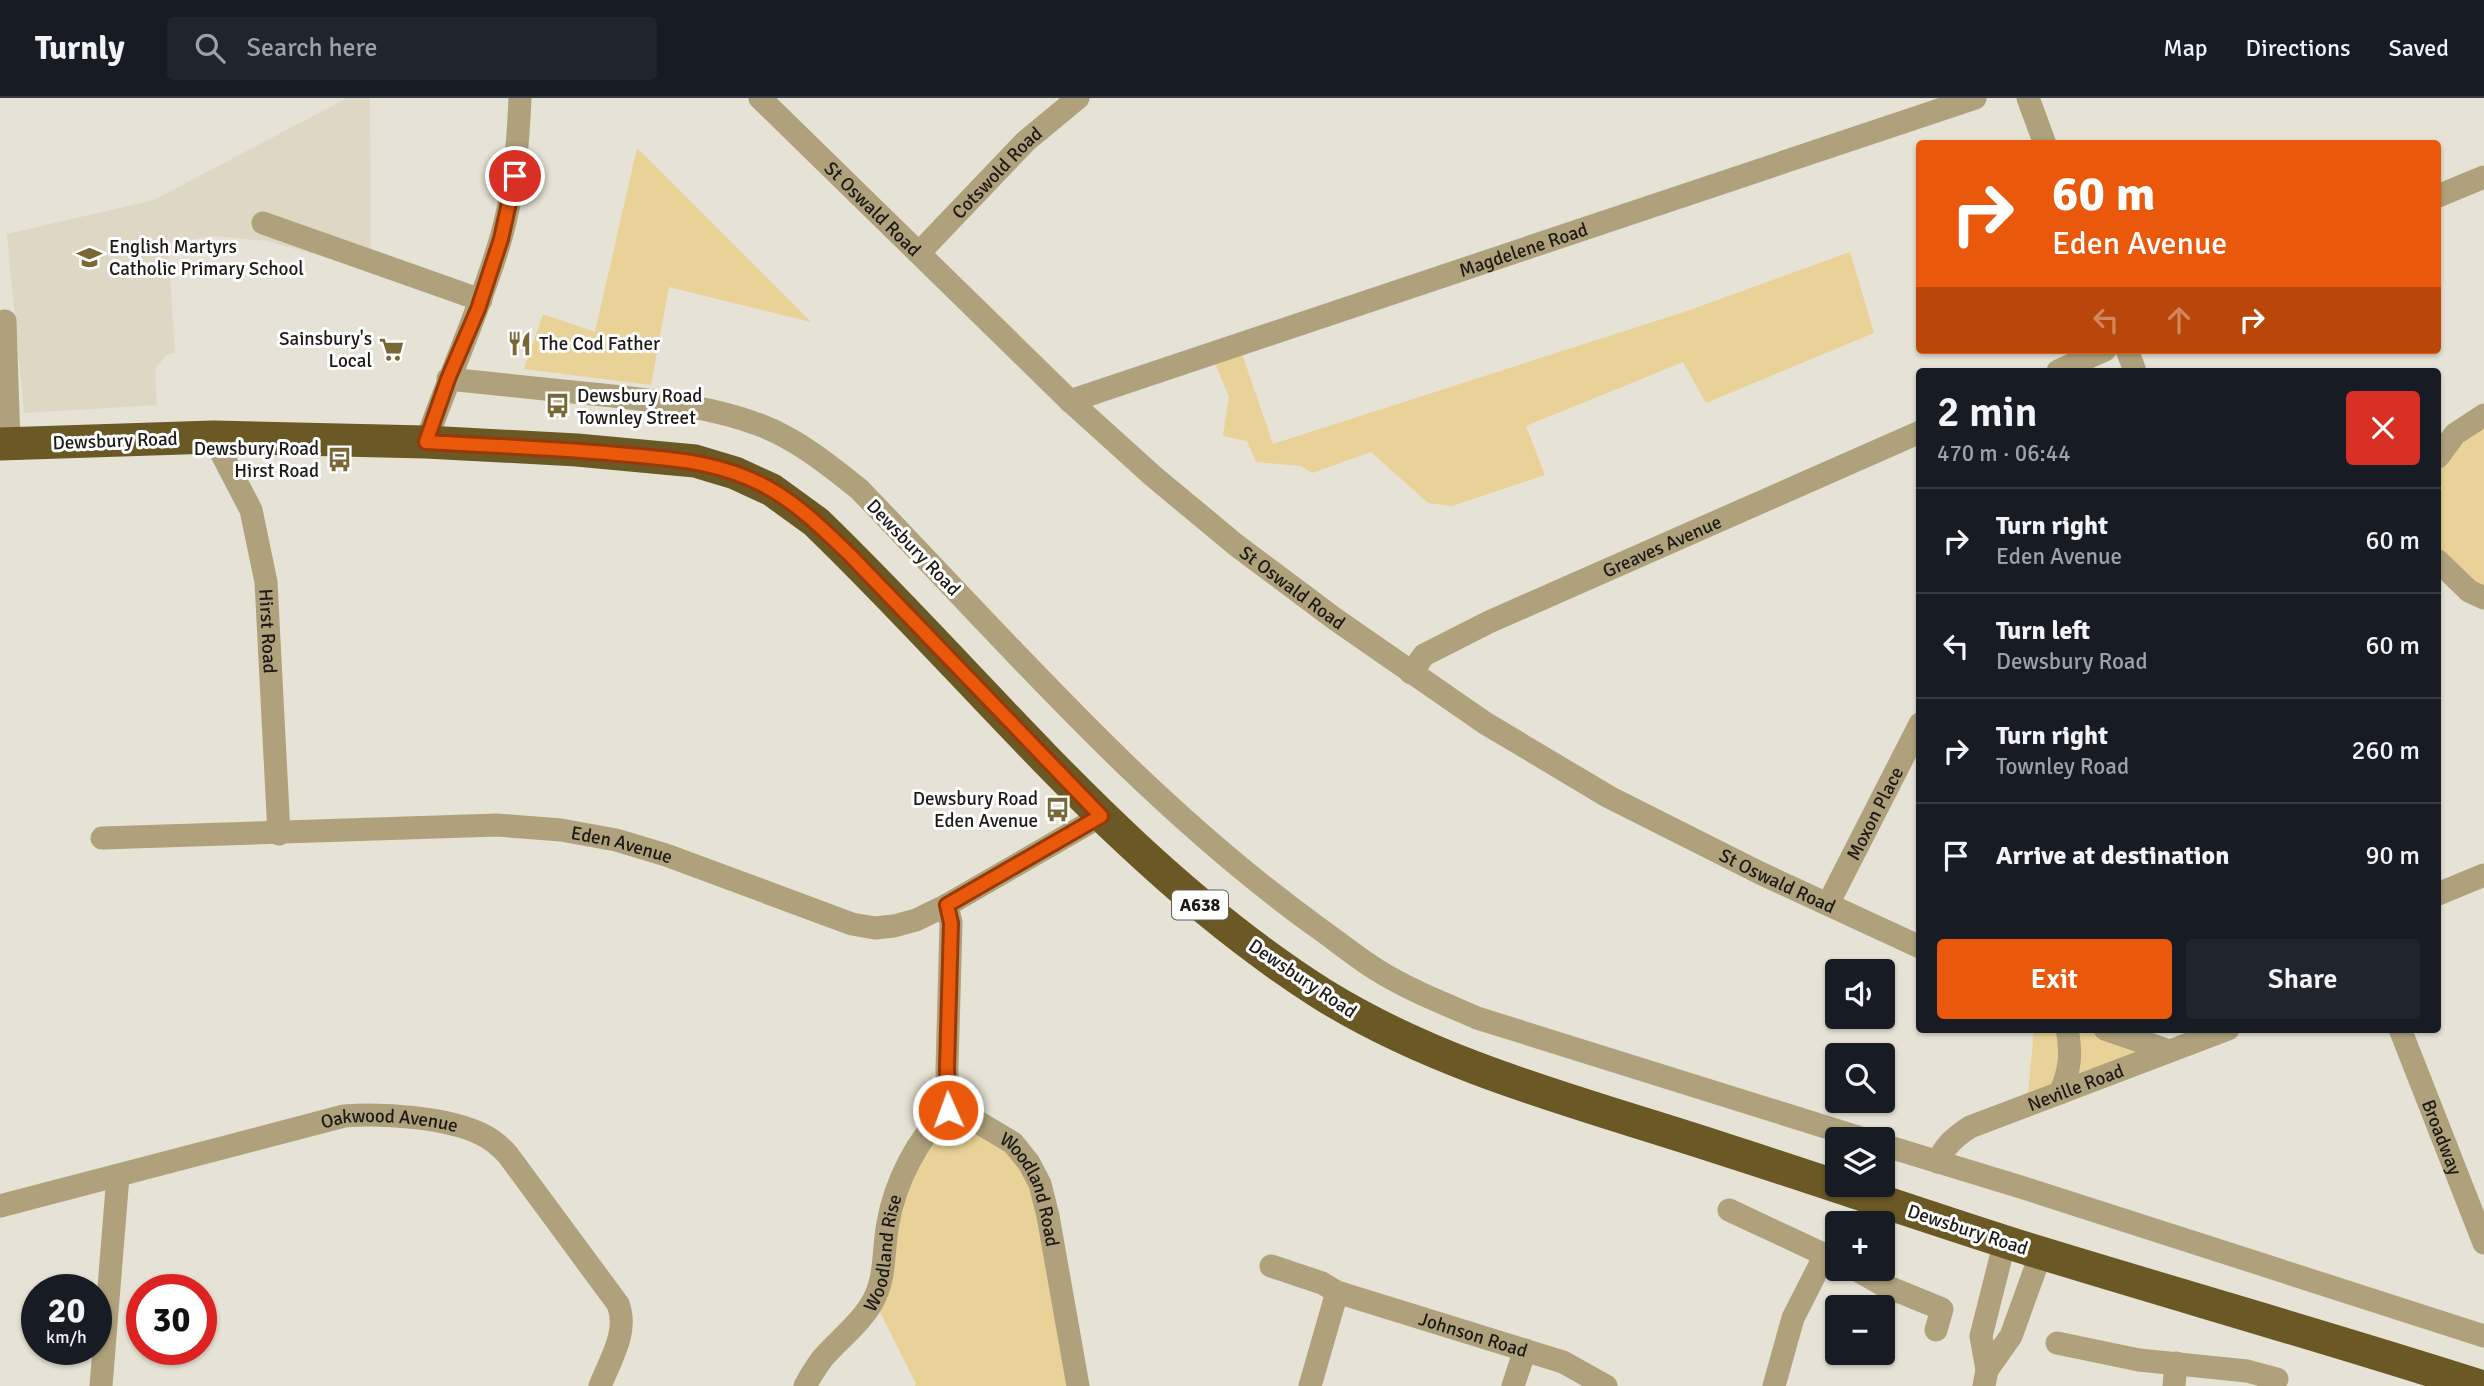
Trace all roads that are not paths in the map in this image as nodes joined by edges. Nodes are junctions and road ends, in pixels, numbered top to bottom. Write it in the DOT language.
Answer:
graph roads {
  1 [pos="520,98"];
  2 [pos="760,98"];
  3 [pos="1078,98"];
  4 [pos="1975,98"];
  5 [pos="2028,98"];
  6 [pos="2044,140"];
  7 [pos="2484,177"];
  8 [pos="2441,196"];
  9 [pos="263,223"];
  10 [pos="919,253"];
  11 [pos="481,300"];
  12 [pos="5,320"];
  13 [pos="2096,354"];
  14 [pos="3,356"];
  15 [pos="2065,368"];
  16 [pos="448,379"];
  17 [pos="1070,401"];
  18 [pos="2484,415"];
  19 [pos="1916,434"];
  20 [pos="213,437"];
  21 [pos="426,442"];
  22 [pos="4,444"];
  23 [pos="2441,453"];
  24 [pos="2441,564"];
  25 [pos="2484,598"];
  26 [pos="1411,673"];
  27 [pos="1916,732"];
  28 [pos="1101,816"];
  29 [pos="279,834"];
  30 [pos="102,838"];
  31 [pos="2484,875"];
  32 [pos="2441,893"];
  33 [pos="1828,904"];
  34 [pos="947,905"];
  35 [pos="1916,945"];
  36 [pos="2068,1033"];
  37 [pos="2117,1033"];
  38 [pos="2217,1033"];
  39 [pos="2402,1033"];
  40 [pos="2169,1051"];
  41 [pos="2060,1093"];
  42 [pos="948,1110"];
  43 [pos="1826,1127"];
  44 [pos="1895,1149"];
  45 [pos="1938,1162"];
  46 [pos="118,1176"];
  47 [pos="0,1206"];
  48 [pos="1729,1210"];
  49 [pos="2005,1241"];
  50 [pos="2484,1243"];
  51 [pos="2041,1253"];
  52 [pos="1825,1255"];
  53 [pos="1271,1266"];
  54 [pos="1825,1267"];
  55 [pos="1876,1281"];
  56 [pos="1337,1292"];
  57 [pos="1936,1330"];
  58 [pos="2484,1336"];
  59 [pos="2057,1343"];
  60 [pos="1524,1350"];
  61 [pos="2175,1375"];
  62 [pos="1985,1378"];
  63 [pos="2277,1379"];
  64 [pos="101,1386"];
  65 [pos="600,1386"];
  66 [pos="805,1386"];
  67 [pos="1078,1386"];
  68 [pos="1310,1386"];
  69 [pos="1513,1386"];
  70 [pos="1606,1386"];
  71 [pos="1774,1386"];
  72 [pos="2480,1386"];
  1 -- 11 [label="street"];
  2 -- 10 [label="street, St Oswald Road"];
  3 -- 10 [label="street, Cotswold Road"];
  4 -- 17 [label="street, Magdelene Road"];
  5 -- 6 [label="street"];
  7 -- 8 [label="street"];
  9 -- 11 [label="street"];
  10 -- 17 [label="street, St Oswald Road"];
  11 -- 16 [label="street"];
  12 -- 14 [label="street"];
  13 -- 15 [label="street"];
  14 -- 22 [label="street"];
  16 -- 21 [label="street"];
  16 -- 43 [label="street, Dewsbury Road"];
  17 -- 26 [label="street, St Oswald Road"];
  18 -- 23 [label="street"];
  19 -- 26 [label="street, Greaves Avenue"];
  20 -- 21 [label="highway, Dewsbury Road / A638"];
  20 -- 22 [label="highway, Dewsbury Road / A638"];
  20 -- 29 [label="street, Hirst Road"];
  21 -- 28 [label="highway, Dewsbury Road / A638"];
  24 -- 25 [label="street"];
  26 -- 33 [label="street, St Oswald Road"];
  27 -- 33 [label="street, Moxon Place"];
  28 -- 34 [label="street, Eden Avenue"];
  28 -- 49 [label="highway, Dewsbury Road / A638"];
  29 -- 30 [label="street, Eden Avenue"];
  29 -- 34 [label="street, Eden Avenue"];
  31 -- 32 [label="street"];
  33 -- 35 [label="street, St Oswald Road"];
  34 -- 42 [label="street"];
  36 -- 41 [label="street"];
  37 -- 40 [label="street"];
  38 -- 40 [label="street, Neville Road"];
  39 -- 50 [label="street, Broadway"];
  40 -- 41 [label="street, Neville Road"];
  41 -- 45 [label="street, Neville Road"];
  42 -- 66 [label="street, Woodland Rise"];
  42 -- 67 [label="street, Woodland Road"];
  44 -- 45 [label="street"];
  45 -- 58 [label="street"];
  46 -- 47 [label="street, Oakwood Avenue"];
  46 -- 64 [label="street"];
  46 -- 65 [label="street, Oakwood Avenue"];
  48 -- 52 [label="street"];
  49 -- 51 [label="highway, Dewsbury Road / A638"];
  49 -- 62 [label="street"];
  51 -- 62 [label="street"];
  51 -- 72 [label="highway, Dewsbury Road / A638"];
  53 -- 56 [label="street, Johnson Road"];
  54 -- 71 [label="street"];
  55 -- 57 [label="street"];
  56 -- 60 [label="street, Johnson Road"];
  56 -- 68 [label="street"];
  59 -- 61 [label="street"];
  60 -- 69 [label="street"];
  60 -- 70 [label="street, Johnson Road"];
  61 -- 63 [label="street"];
}
